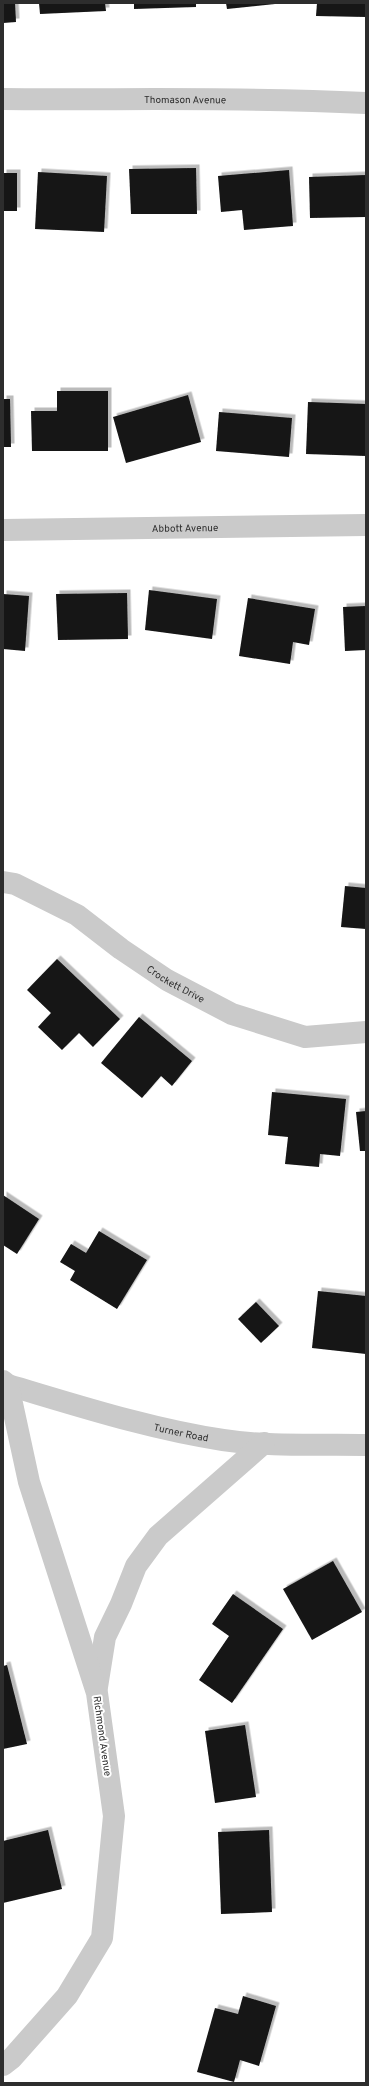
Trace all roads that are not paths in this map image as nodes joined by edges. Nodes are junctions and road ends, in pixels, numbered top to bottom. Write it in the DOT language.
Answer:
graph roads {
  1 [pos="3,99"];
  2 [pos="366,103"];
  3 [pos="366,525"];
  4 [pos="3,530"];
  5 [pos="3,882"];
  6 [pos="366,1032"];
  7 [pos="6,1383"];
  8 [pos="264,1443"];
  9 [pos="366,1445"];
  10 [pos="97,1693"];
  11 [pos="6,2056"];
  1 -- 2 [label="street, Thomason Avenue"];
  3 -- 4 [label="street, Abbott Avenue"];
  5 -- 6 [label="street, Crockett Drive"];
  7 -- 8 [label="street, Turner Road"];
  7 -- 10 [label="street, Richmond Avenue"];
  8 -- 9 [label="street, Turner Road"];
  8 -- 10 [label="street"];
  10 -- 11 [label="street, Richmond Avenue"];
}
